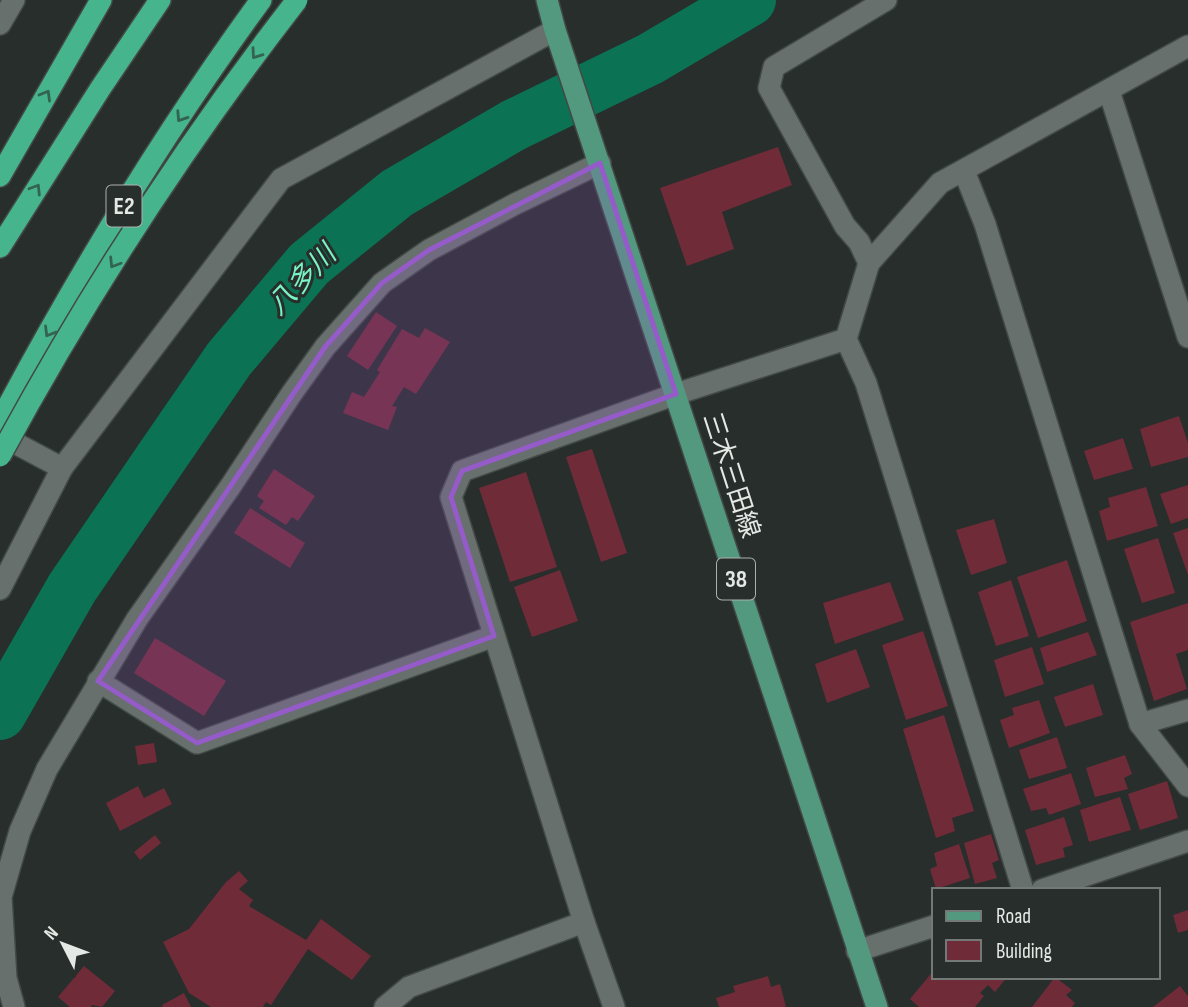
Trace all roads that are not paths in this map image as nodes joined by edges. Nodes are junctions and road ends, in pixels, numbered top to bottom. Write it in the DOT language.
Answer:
graph roads {
  1 [pos="14,0"];
  2 [pos="101,0"];
  3 [pos="160,0"];
  4 [pos="261,0"];
  5 [pos="297,0"];
  6 [pos="547,0"];
  7 [pos="886,0"];
  8 [pos="0,23"];
  9 [pos="557,37"];
  10 [pos="1188,47"];
  11 [pos="1109,91"];
  12 [pos="598,157"];
  13 [pos="964,171"];
  14 [pos="0,176"];
  15 [pos="0,247"];
  16 [pos="869,264"];
  17 [pos="1188,337"];
  18 [pos="846,339"];
  19 [pos="676,394"];
  20 [pos="0,421"];
  21 [pos="0,435"];
  22 [pos="0,456"];
  23 [pos="62,468"];
  24 [pos="0,589"];
  25 [pos="494,636"];
  26 [pos="98,681"];
  27 [pos="1188,710"];
  28 [pos="1140,724"];
  29 [pos="1188,786"];
  30 [pos="1188,841"];
  31 [pos="1022,888"];
  32 [pos="1048,888"];
  33 [pos="584,922"];
  34 [pos="932,927"];
  35 [pos="857,951"];
  36 [pos="14,1007"];
  37 [pos="386,1007"];
  38 [pos="614,1007"];
  39 [pos="877,1007"];
  1 -- 8 [label="street"];
  14 -- 2 [label="highway, one-way"];
  15 -- 3 [label="highway, one-way"];
  4 -- 20 [label="highway, E2, one-way"];
  5 -- 22 [label="highway, one-way, bridge"];
  6 -- 9 [label="main road, 三木三田線 / 38"];
  7 -- 16 [label="street"];
  9 -- 12 [label="main road, 三木三田線 / 38"];
  9 -- 23 [label="street"];
  10 -- 11 [label="street"];
  11 -- 13 [label="street"];
  11 -- 17 [label="street"];
  12 -- 19 [label="main road, 三木三田線 / 38"];
  12 -- 26 [label="street"];
  13 -- 16 [label="street"];
  13 -- 28 [label="street"];
  16 -- 18 [label="street"];
  18 -- 19 [label="street"];
  18 -- 31 [label="street"];
  19 -- 25 [label="street"];
  19 -- 35 [label="main road, 三木三田線 / 38"];
  21 -- 23 [label="street"];
  23 -- 24 [label="street"];
  25 -- 26 [label="street"];
  25 -- 33 [label="street"];
  26 -- 36 [label="street"];
  27 -- 28 [label="street"];
  28 -- 29 [label="street"];
  30 -- 32 [label="street"];
  33 -- 37 [label="street"];
  33 -- 38 [label="street"];
  34 -- 35 [label="street"];
  35 -- 39 [label="main road, 三木三田線 / 38"];
}
